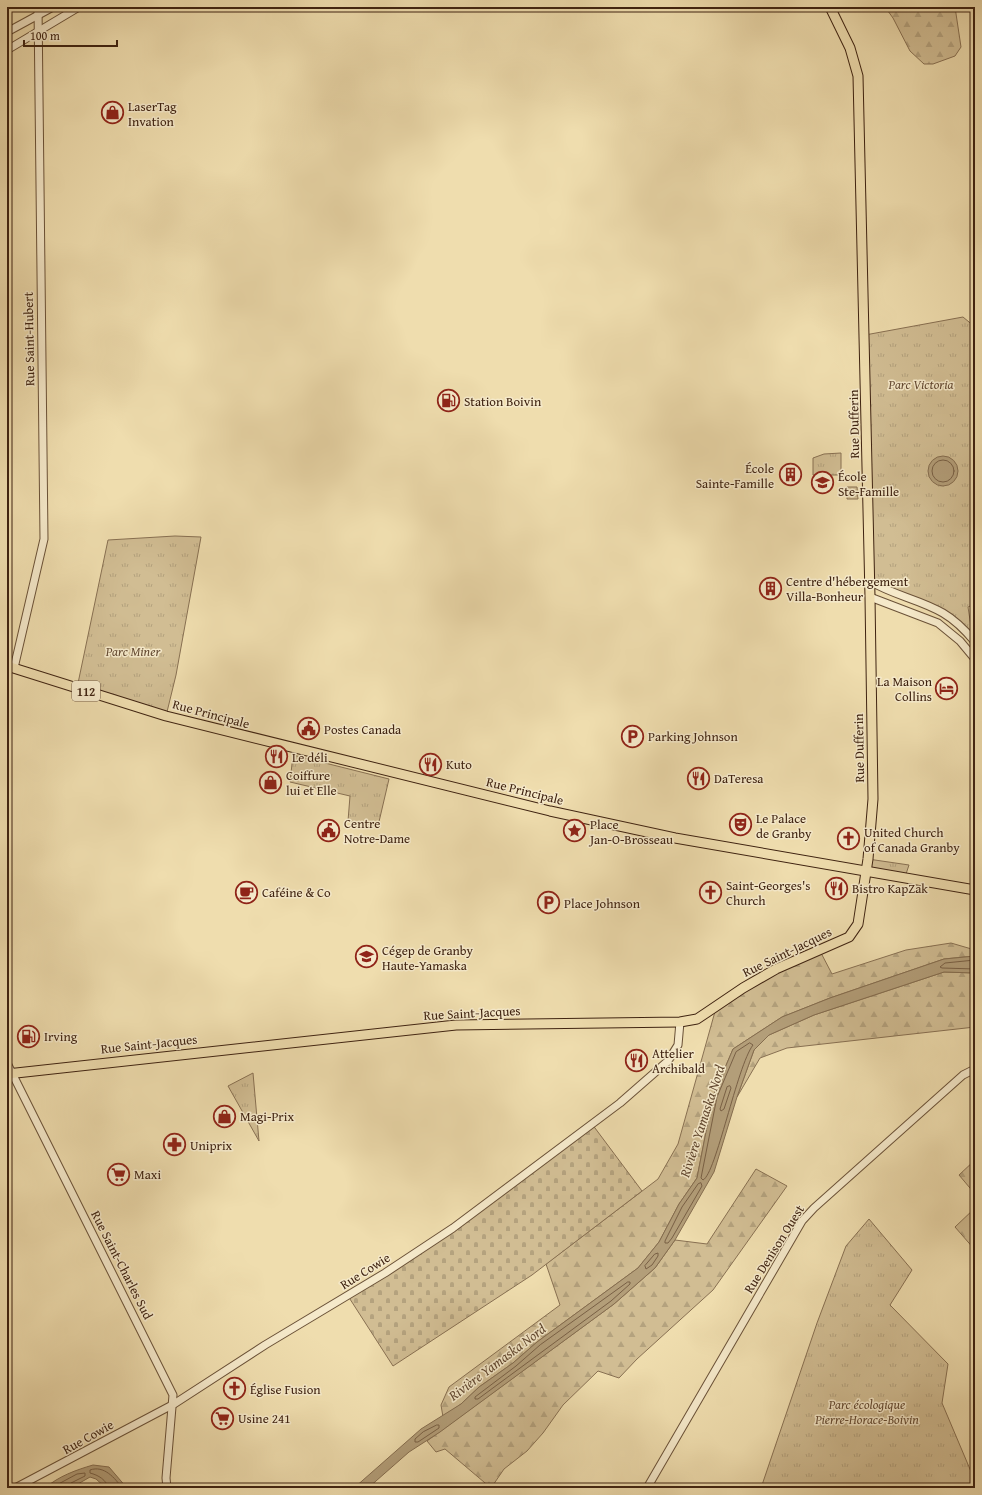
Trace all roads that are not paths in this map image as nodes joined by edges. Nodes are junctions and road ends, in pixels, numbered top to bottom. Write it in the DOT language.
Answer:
graph roads {
  1 [pos="53,7"];
  2 [pos="79,7"];
  3 [pos="830,7"];
  4 [pos="38,11"];
  5 [pos="7,32"];
  6 [pos="38,32"];
  7 [pos="7,50"];
  8 [pos="870,581"];
  9 [pos="870,597"];
  10 [pos="975,642"];
  11 [pos="975,659"];
  12 [pos="11,667"];
  13 [pos="866,870"];
  14 [pos="975,890"];
  15 [pos="680,1022"];
  16 [pos="7,1062"];
  17 [pos="975,1069"];
  18 [pos="10,1073"];
  19 [pos="174,1404"];
  20 [pos="15,1488"];
  21 [pos="167,1488"];
  22 [pos="647,1488"];
  1 -- 4 [label="street"];
  2 -- 6 [label="street"];
  3 -- 8 [label="main road, Rue Dufferin"];
  4 -- 5 [label="street"];
  4 -- 6 [label="street, Rue Saint-Hubert"];
  6 -- 7 [label="street"];
  6 -- 12 [label="street, Rue Saint-Hubert"];
  8 -- 9 [label="main road, Rue Dufferin"];
  8 -- 10 [label="street"];
  9 -- 11 [label="street"];
  9 -- 13 [label="main road, Rue Dufferin"];
  12 -- 13 [label="main road, Rue Principale / 112"];
  13 -- 14 [label="main road, Rue Principale / 112"];
  13 -- 15 [label="main road, Rue Saint-Jacques"];
  15 -- 18 [label="main road, Rue Saint-Jacques"];
  15 -- 19 [label="street, Rue Cowie"];
  16 -- 18 [label="street, Rue Saint-Charles Sud"];
  17 -- 22 [label="street, Rue Denison Ouest"];
  18 -- 19 [label="street, Rue Saint-Charles Sud"];
  19 -- 20 [label="street, Rue Cowie"];
  19 -- 21 [label="street, Rue Saint-Charles Sud"];
}
